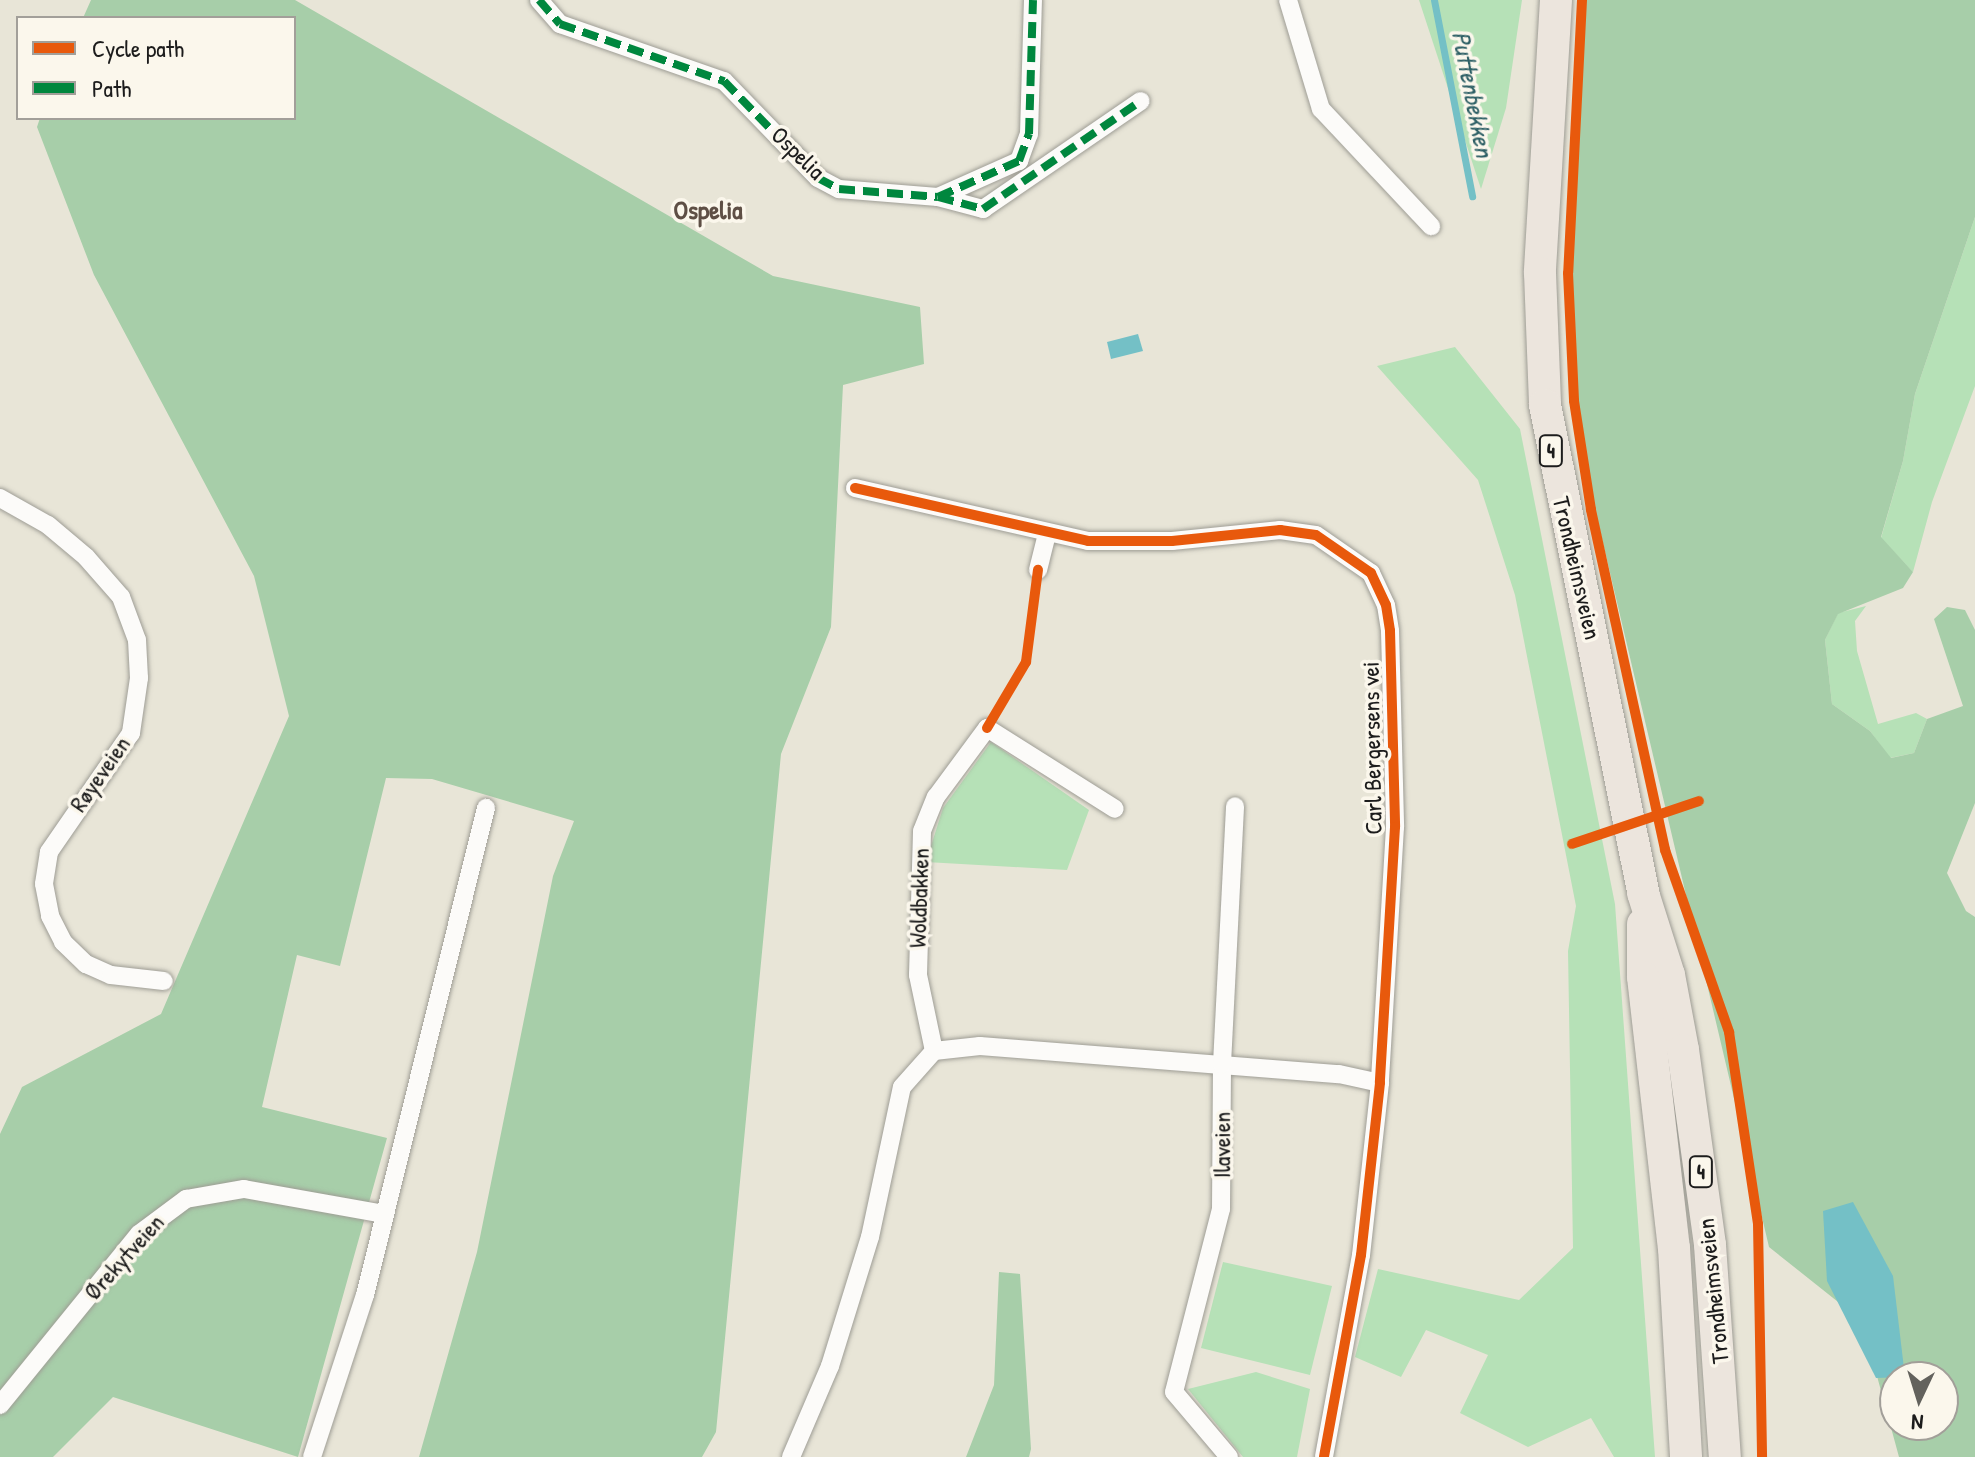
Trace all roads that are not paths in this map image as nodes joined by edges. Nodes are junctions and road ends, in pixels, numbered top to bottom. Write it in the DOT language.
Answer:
graph roads {
  1 [pos="539,0"];
  2 [pos="1033,0"];
  3 [pos="1288,0"];
  4 [pos="1556,0"];
  5 [pos="1141,101"];
  6 [pos="938,197"];
  7 [pos="1431,226"];
  8 [pos="855,488"];
  9 [pos="0,498"];
  10 [pos="1047,535"];
  11 [pos="1038,570"];
  12 [pos="1235,806"];
  13 [pos="486,808"];
  14 [pos="1115,809"];
  15 [pos="1643,893"];
  16 [pos="164,981"];
  17 [pos="934,1051"];
  18 [pos="1222,1064"];
  19 [pos="1380,1083"];
  20 [pos="385,1214"];
  21 [pos="0,1405"];
  22 [pos="312,1457"];
  23 [pos="791,1457"];
  24 [pos="1229,1457"];
  25 [pos="1324,1457"];
  26 [pos="1686,1457"];
  27 [pos="1725,1457"];
  1 -- 6 [label="street, Ospelia"];
  2 -- 6 [label="street, Ospelia"];
  3 -- 7 [label="street"];
  4 -- 15 [label="highway, Trondheimsveien / 4"];
  5 -- 6 [label="street"];
  8 -- 10 [label="street, Carl Bergersens vei"];
  9 -- 16 [label="street, Røyeveien"];
  10 -- 11 [label="street"];
  10 -- 19 [label="street, Carl Bergersens vei"];
  12 -- 18 [label="street, Ilaveien"];
  13 -- 20 [label="street"];
  14 -- 17 [label="street, Woldbakken"];
  15 -- 26 [label="highway, Trondheimsveien / 4"];
  15 -- 27 [label="highway, Trondheimsveien / 4"];
  17 -- 18 [label="street"];
  17 -- 23 [label="street"];
  18 -- 19 [label="street"];
  18 -- 24 [label="street, Ilaveien"];
  19 -- 25 [label="street, Carl Bergersens vei"];
  20 -- 21 [label="street, Ørekytveien"];
  20 -- 22 [label="street"];
}
